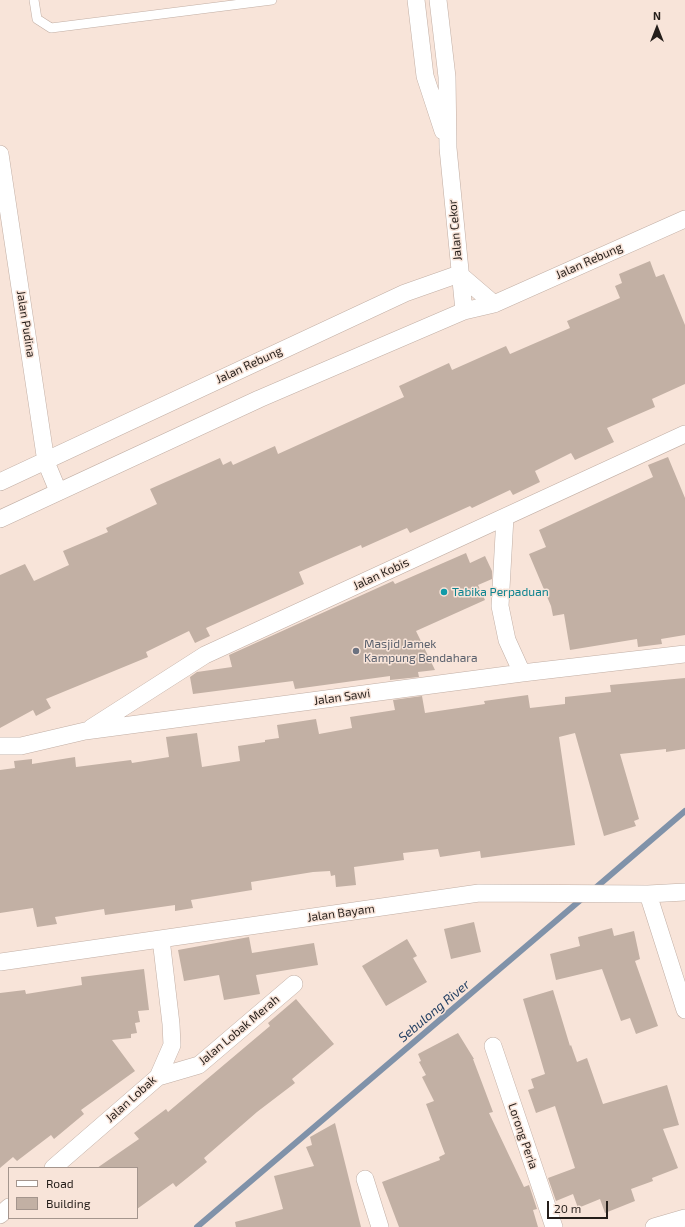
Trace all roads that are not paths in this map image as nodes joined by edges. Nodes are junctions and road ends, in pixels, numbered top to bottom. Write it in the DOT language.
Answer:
graph roads {
  1 [pos="34,0"];
  2 [pos="272,0"];
  3 [pos="416,0"];
  4 [pos="438,0"];
  5 [pos="448,148"];
  6 [pos="0,154"];
  7 [pos="685,219"];
  8 [pos="459,274"];
  9 [pos="494,304"];
  10 [pos="464,311"];
  11 [pos="685,434"];
  12 [pos="46,462"];
  13 [pos="0,482"];
  14 [pos="58,491"];
  15 [pos="505,517"];
  16 [pos="0,519"];
  17 [pos="685,654"];
  18 [pos="522,673"];
  19 [pos="85,731"];
  20 [pos="0,746"];
  21 [pos="685,892"];
  22 [pos="641,894"];
  23 [pos="161,939"];
  24 [pos="0,962"];
  25 [pos="294,984"];
  26 [pos="685,1010"];
  27 [pos="492,1046"];
  28 [pos="158,1077"];
  29 [pos="54,1167"];
  30 [pos="365,1178"];
  31 [pos="8,1208"];
  32 [pos="0,1215"];
  33 [pos="685,1218"];
  34 [pos="380,1227"];
  35 [pos="554,1227"];
  36 [pos="654,1227"];
  1 -- 2 [label="lane"];
  3 -- 5 [label="street, Jalan Cekor"];
  4 -- 5 [label="street, Jalan Cekor"];
  5 -- 8 [label="street, Jalan Cekor"];
  6 -- 12 [label="street, Jalan Pudina"];
  7 -- 9 [label="street, Jalan Rebung"];
  8 -- 9 [label="street"];
  8 -- 10 [label="street, Jalan Cekor"];
  8 -- 12 [label="street, Jalan Rebung"];
  9 -- 10 [label="street, Jalan Rebung"];
  10 -- 14 [label="street, Jalan Rebung"];
  11 -- 15 [label="street, Jalan Kobis"];
  12 -- 13 [label="street, Jalan Rebung"];
  12 -- 14 [label="street, Jalan Pudina"];
  14 -- 16 [label="street, Jalan Rebung"];
  15 -- 18 [label="street"];
  15 -- 19 [label="street, Jalan Kobis"];
  17 -- 18 [label="street, Jalan Sawi"];
  18 -- 19 [label="street, Jalan Sawi"];
  19 -- 20 [label="street, Jalan Sawi"];
  21 -- 22 [label="street, Jalan Bayam"];
  22 -- 23 [label="street, Jalan Bayam"];
  22 -- 26 [label="street"];
  23 -- 24 [label="street, Jalan Bayam"];
  23 -- 28 [label="street, Jalan Lobak"];
  25 -- 28 [label="street, Jalan Lobak Merah"];
  27 -- 35 [label="street, Lorong Peria"];
  28 -- 29 [label="street, Jalan Lobak"];
  30 -- 34 [label="street"];
  31 -- 32 [label="street"];
  33 -- 36 [label="street"];
}
